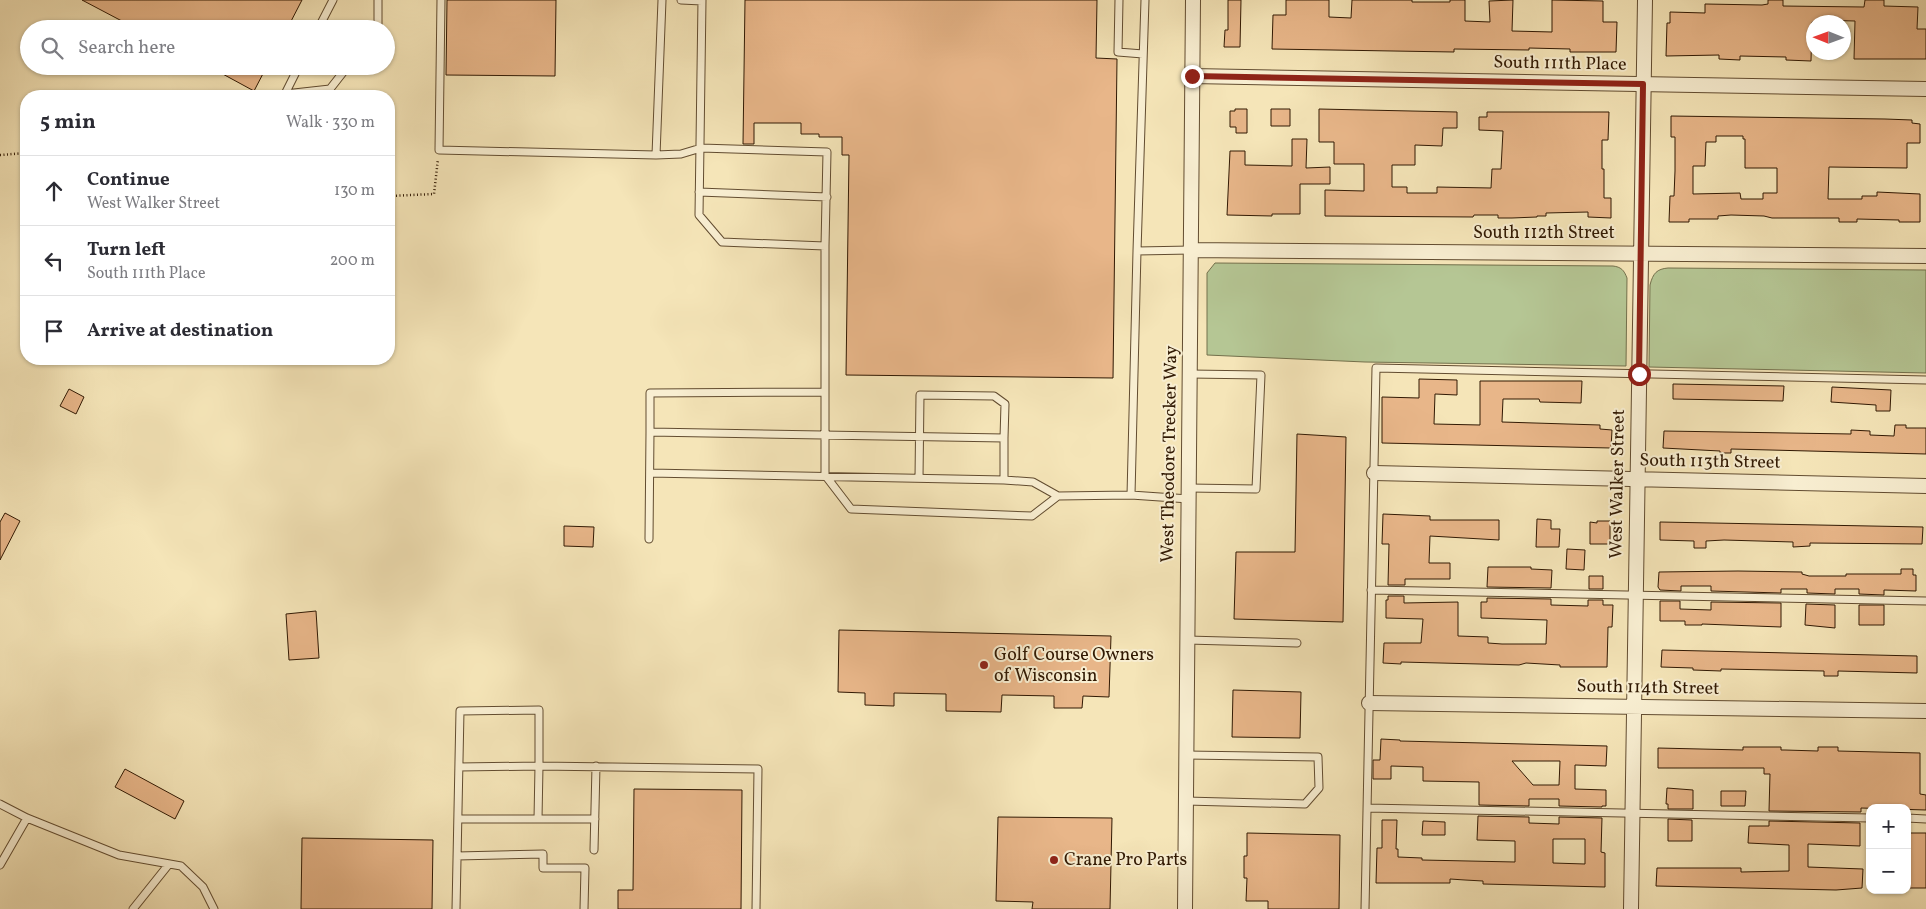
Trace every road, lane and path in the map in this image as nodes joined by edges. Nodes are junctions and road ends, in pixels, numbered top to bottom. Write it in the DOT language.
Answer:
graph roads {
  1 [pos="333,0"];
  2 [pos="378,0"];
  3 [pos="441,0"];
  4 [pos="662,0"];
  5 [pos="681,0"];
  6 [pos="702,0"];
  7 [pos="1119,0"];
  8 [pos="1145,0"];
  9 [pos="1193,0"];
  10 [pos="1645,0"];
  11 [pos="323,20"];
  12 [pos="378,20"];
  13 [pos="1143,54"];
  14 [pos="294,75"];
  15 [pos="341,75"];
  16 [pos="1192,76"];
  17 [pos="1643,84"];
  18 [pos="1926,89"];
  19 [pos="287,90"];
  20 [pos="330,90"];
  21 [pos="701,148"];
  22 [pos="439,150"];
  23 [pos="20,153"];
  24 [pos="0,155"];
  25 [pos="656,155"];
  26 [pos="699,192"];
  27 [pos="395,196"];
  28 [pos="827,197"];
  29 [pos="825,246"];
  30 [pos="1191,250"];
  31 [pos="1137,251"];
  32 [pos="1641,253"];
  33 [pos="1926,256"];
  34 [pos="1190,374"];
  35 [pos="1639,374"];
  36 [pos="1926,380"];
  37 [pos="824,392"];
  38 [pos="650,432"];
  39 [pos="825,434"];
  40 [pos="920,436"];
  41 [pos="1004,438"];
  42 [pos="650,473"];
  43 [pos="1374,473"];
  44 [pos="825,475"];
  45 [pos="919,478"];
  46 [pos="1637,479"];
  47 [pos="1004,480"];
  48 [pos="1926,486"];
  49 [pos="1189,494"];
  50 [pos="1130,495"];
  51 [pos="1058,496"];
  52 [pos="649,539"];
  53 [pos="1372,590"];
  54 [pos="1635,596"];
  55 [pos="1926,601"];
  56 [pos="1187,640"];
  57 [pos="1297,643"];
  58 [pos="1369,703"];
  59 [pos="1634,706"];
  60 [pos="1926,711"];
  61 [pos="1186,755"];
  62 [pos="539,766"];
  63 [pos="596,766"];
  64 [pos="459,767"];
  65 [pos="1186,801"];
  66 [pos="0,804"];
  67 [pos="1367,808"];
  68 [pos="1632,812"];
  69 [pos="27,818"];
  70 [pos="1866,818"];
  71 [pos="1911,818"];
  72 [pos="458,819"];
  73 [pos="538,819"];
  74 [pos="595,819"];
  75 [pos="1926,819"];
  76 [pos="594,850"];
  77 [pos="457,856"];
  78 [pos="169,864"];
  79 [pos="0,865"];
  80 [pos="132,909"];
  81 [pos="214,909"];
  82 [pos="456,909"];
  83 [pos="584,909"];
  84 [pos="756,909"];
  85 [pos="1185,909"];
  86 [pos="1365,909"];
  87 [pos="1631,909"];
  1 -- 11 [label="lane"];
  2 -- 12 [label="lane"];
  3 -- 22 [label="lane"];
  4 -- 25 [label="lane"];
  5 -- 6 [label="lane"];
  6 -- 21 [label="lane"];
  7 -- 13 [label="lane"];
  8 -- 13 [label="lane"];
  9 -- 16 [label="street, West Theodore Trecker Way"];
  10 -- 17 [label="street, West Walker Street"];
  13 -- 31 [label="lane"];
  14 -- 19 [label="lane"];
  15 -- 20 [label="lane"];
  16 -- 17 [label="street, South 111th Place"];
  16 -- 30 [label="street, West Theodore Trecker Way"];
  17 -- 18 [label="street, South 111th Place"];
  17 -- 32 [label="street, West Walker Street"];
  21 -- 25 [label="lane"];
  21 -- 26 [label="lane"];
  21 -- 28 [label="lane"];
  22 -- 25 [label="lane"];
  22 -- 27 [label="path"];
  23 -- 24 [label="path"];
  26 -- 28 [label="lane"];
  26 -- 29 [label="lane"];
  28 -- 29 [label="lane"];
  29 -- 37 [label="lane"];
  30 -- 31 [label="lane"];
  30 -- 32 [label="street, South 112th Street"];
  30 -- 34 [label="street, West Theodore Trecker Way"];
  31 -- 50 [label="lane"];
  32 -- 33 [label="street, South 112th Street"];
  32 -- 35 [label="street, West Walker Street"];
  34 -- 49 [label="street, West Theodore Trecker Way"];
  34 -- 49 [label="lane"];
  35 -- 36 [label="lane"];
  35 -- 43 [label="lane"];
  35 -- 46 [label="street, West Walker Street"];
  37 -- 38 [label="lane"];
  37 -- 39 [label="lane"];
  38 -- 39 [label="lane"];
  38 -- 42 [label="lane"];
  39 -- 40 [label="lane"];
  39 -- 44 [label="lane"];
  40 -- 41 [label="lane"];
  40 -- 41 [label="lane"];
  40 -- 45 [label="lane"];
  41 -- 47 [label="lane"];
  42 -- 44 [label="lane"];
  42 -- 52 [label="lane"];
  43 -- 46 [label="street, South 113th Street"];
  43 -- 53 [label="lane"];
  44 -- 45 [label="lane"];
  44 -- 51 [label="lane"];
  45 -- 47 [label="lane"];
  46 -- 48 [label="street, South 113th Street"];
  46 -- 54 [label="street, West Walker Street"];
  47 -- 51 [label="lane"];
  49 -- 50 [label="lane"];
  49 -- 56 [label="street, West Theodore Trecker Way"];
  50 -- 51 [label="lane"];
  53 -- 54 [label="lane"];
  53 -- 58 [label="lane"];
  54 -- 55 [label="lane"];
  54 -- 59 [label="street, West Walker Street"];
  56 -- 57 [label="lane"];
  56 -- 61 [label="street, West Theodore Trecker Way"];
  58 -- 59 [label="street, South 114th Street"];
  58 -- 67 [label="lane"];
  59 -- 60 [label="street, South 114th Street"];
  59 -- 68 [label="street, West Walker Street"];
  61 -- 65 [label="street, West Theodore Trecker Way"];
  61 -- 65 [label="lane"];
  62 -- 63 [label="lane"];
  62 -- 64 [label="lane"];
  62 -- 64 [label="lane"];
  62 -- 73 [label="lane"];
  63 -- 74 [label="lane"];
  63 -- 84 [label="lane"];
  64 -- 72 [label="lane"];
  65 -- 85 [label="street, West Theodore Trecker Way"];
  66 -- 69 [label="lane"];
  67 -- 68 [label="lane"];
  67 -- 86 [label="lane"];
  68 -- 70 [label="lane"];
  68 -- 87 [label="street, West Walker Street"];
  69 -- 78 [label="lane"];
  69 -- 79 [label="lane"];
  71 -- 75 [label="lane"];
  72 -- 73 [label="lane"];
  72 -- 77 [label="lane"];
  73 -- 74 [label="lane"];
  74 -- 76 [label="lane"];
  77 -- 82 [label="lane"];
  77 -- 83 [label="lane"];
  78 -- 80 [label="lane"];
  78 -- 81 [label="lane"];
}
